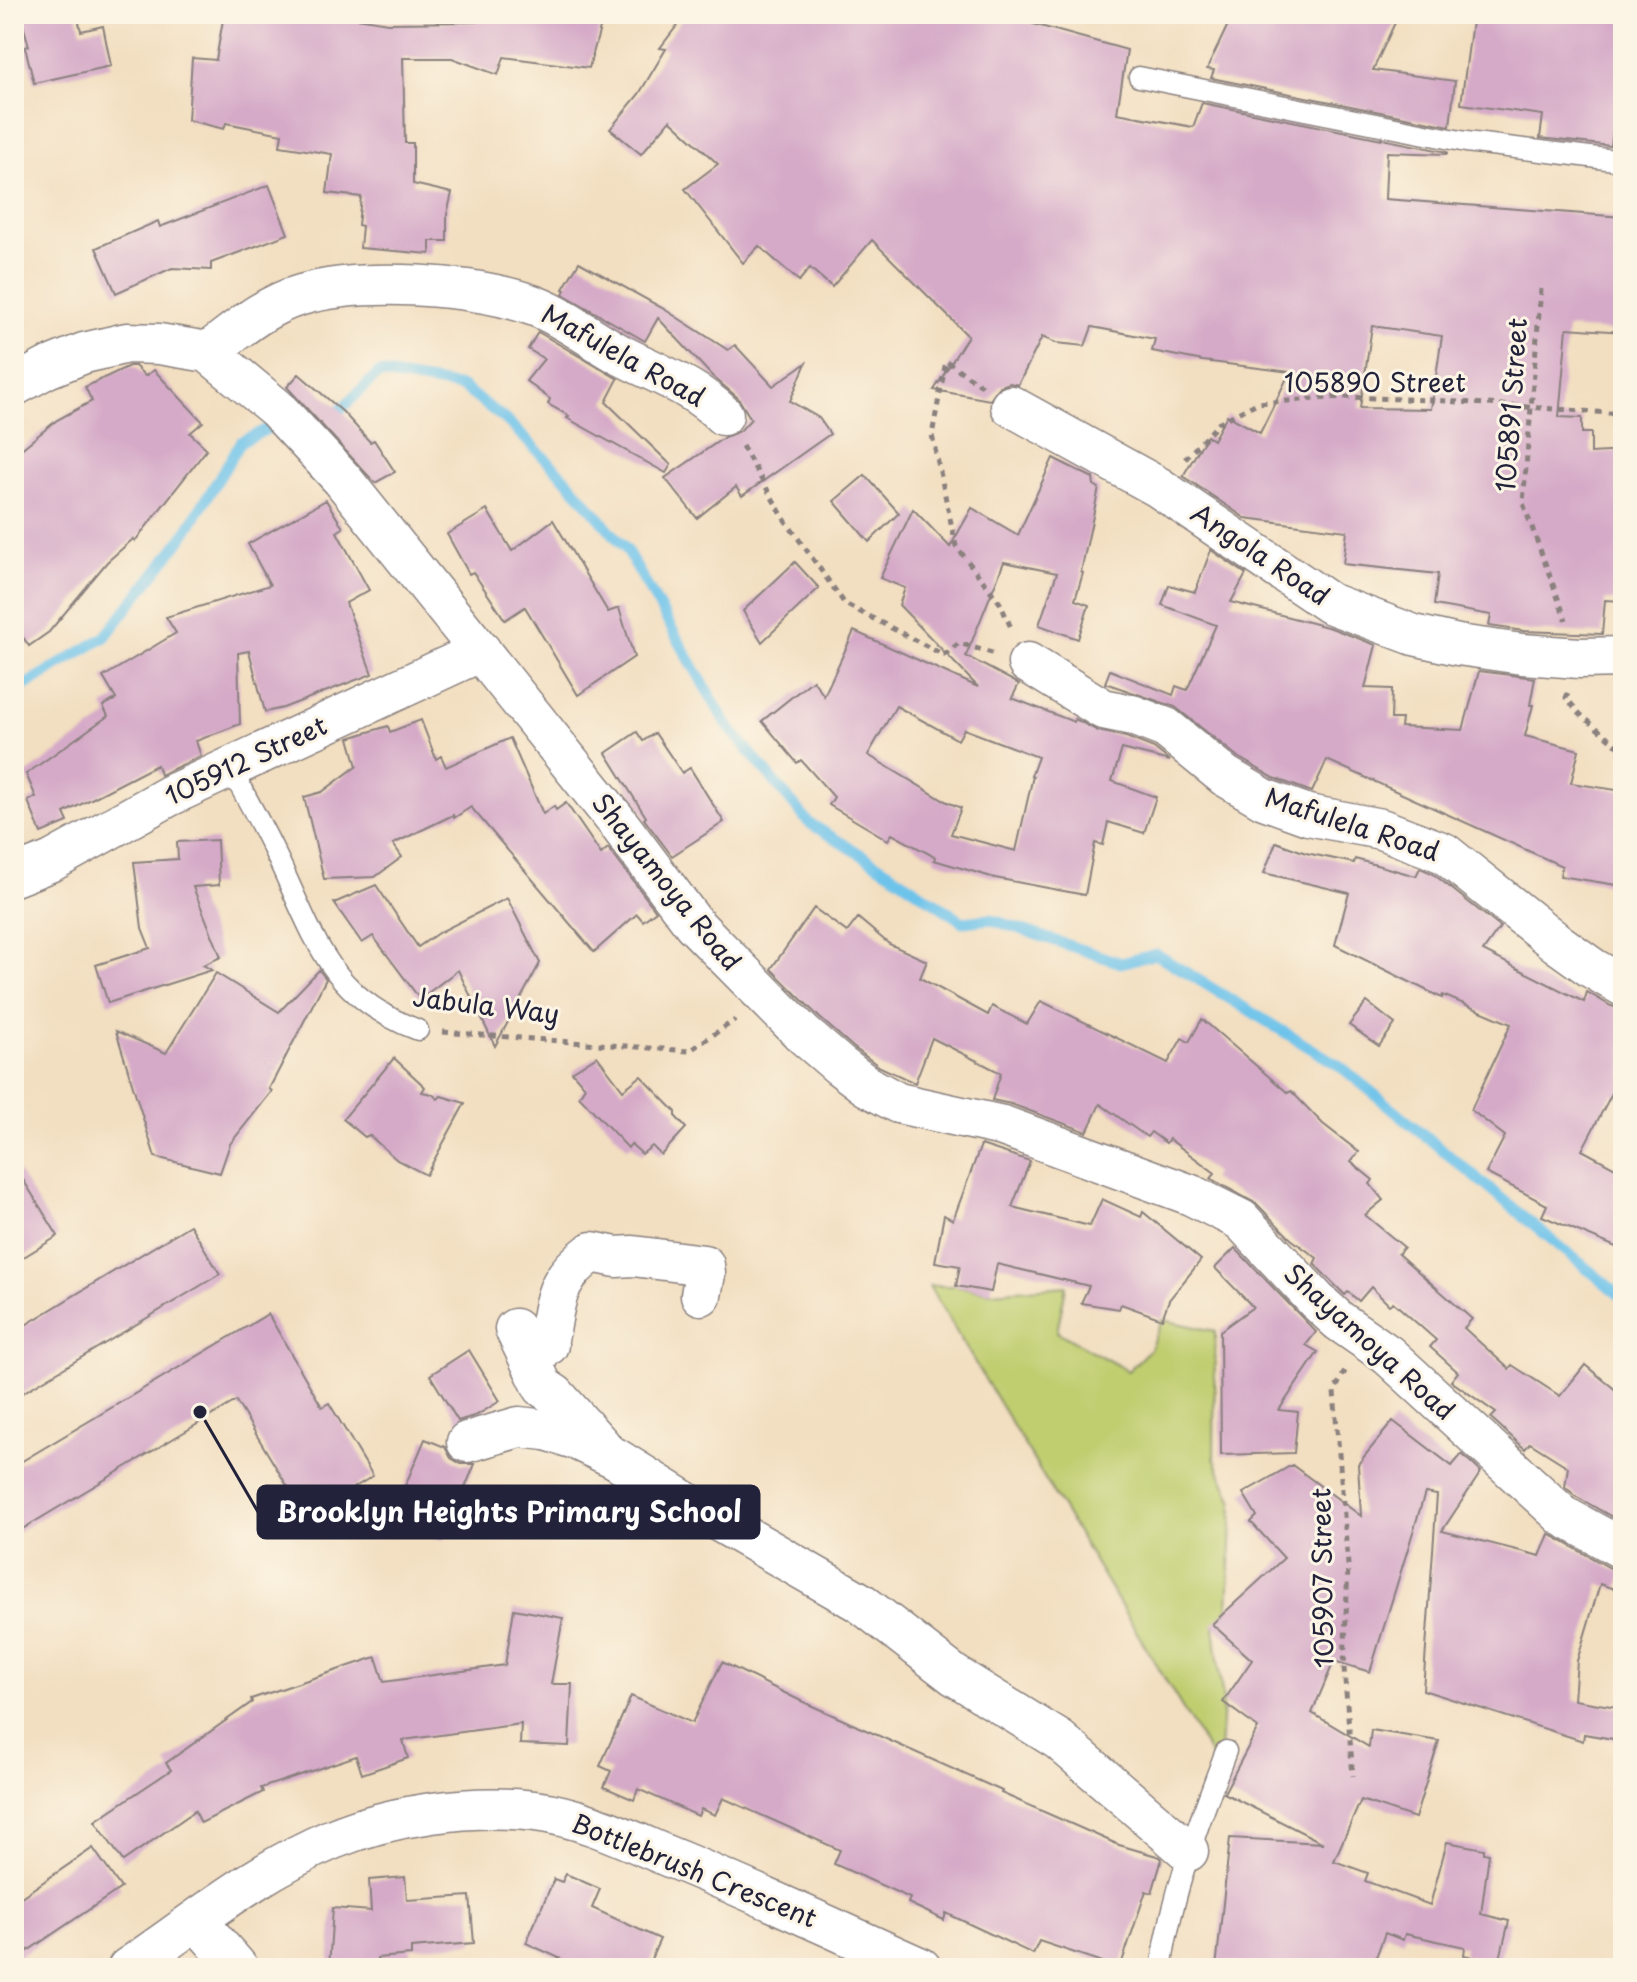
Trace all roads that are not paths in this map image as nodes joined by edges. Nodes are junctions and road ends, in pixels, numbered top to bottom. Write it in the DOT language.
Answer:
graph roads {
  1 [pos="1139,77"];
  2 [pos="1623,161"];
  3 [pos="208,352"];
  4 [pos="14,386"];
  5 [pos="1011,406"];
  6 [pos="723,415"];
  7 [pos="481,651"];
  8 [pos="1623,657"];
  9 [pos="1028,663"];
  10 [pos="230,768"];
  11 [pos="14,876"];
  12 [pos="1623,986"];
  13 [pos="418,1030"];
  14 [pos="692,1288"];
  15 [pos="515,1329"];
  16 [pos="533,1365"];
  17 [pos="467,1442"];
  18 [pos="613,1457"];
  19 [pos="1623,1549"];
  20 [pos="1226,1751"];
  21 [pos="1188,1851"];
  22 [pos="197,1921"];
  23 [pos="128,1968"];
  24 [pos="238,1968"];
  25 [pos="921,1968"];
  26 [pos="1161,1968"];
  1 -- 2 [label="lane"];
  3 -- 4 [label="street"];
  3 -- 6 [label="street, Mafulela Road"];
  3 -- 7 [label="street, Shayamoya Road"];
  5 -- 8 [label="street, Angola Road"];
  7 -- 10 [label="street, 105912 Street"];
  7 -- 19 [label="street, Shayamoya Road"];
  9 -- 12 [label="street, Mafulela Road"];
  10 -- 11 [label="street, 105912 Street"];
  10 -- 13 [label="lane, Jabula Way"];
  14 -- 16 [label="street"];
  15 -- 16 [label="street"];
  16 -- 18 [label="street"];
  17 -- 18 [label="street"];
  18 -- 21 [label="street"];
  20 -- 21 [label="lane"];
  21 -- 26 [label="lane"];
  22 -- 23 [label="street, Bottlebrush Crescent"];
  22 -- 24 [label="street"];
  22 -- 25 [label="street, Bottlebrush Crescent"];
}
